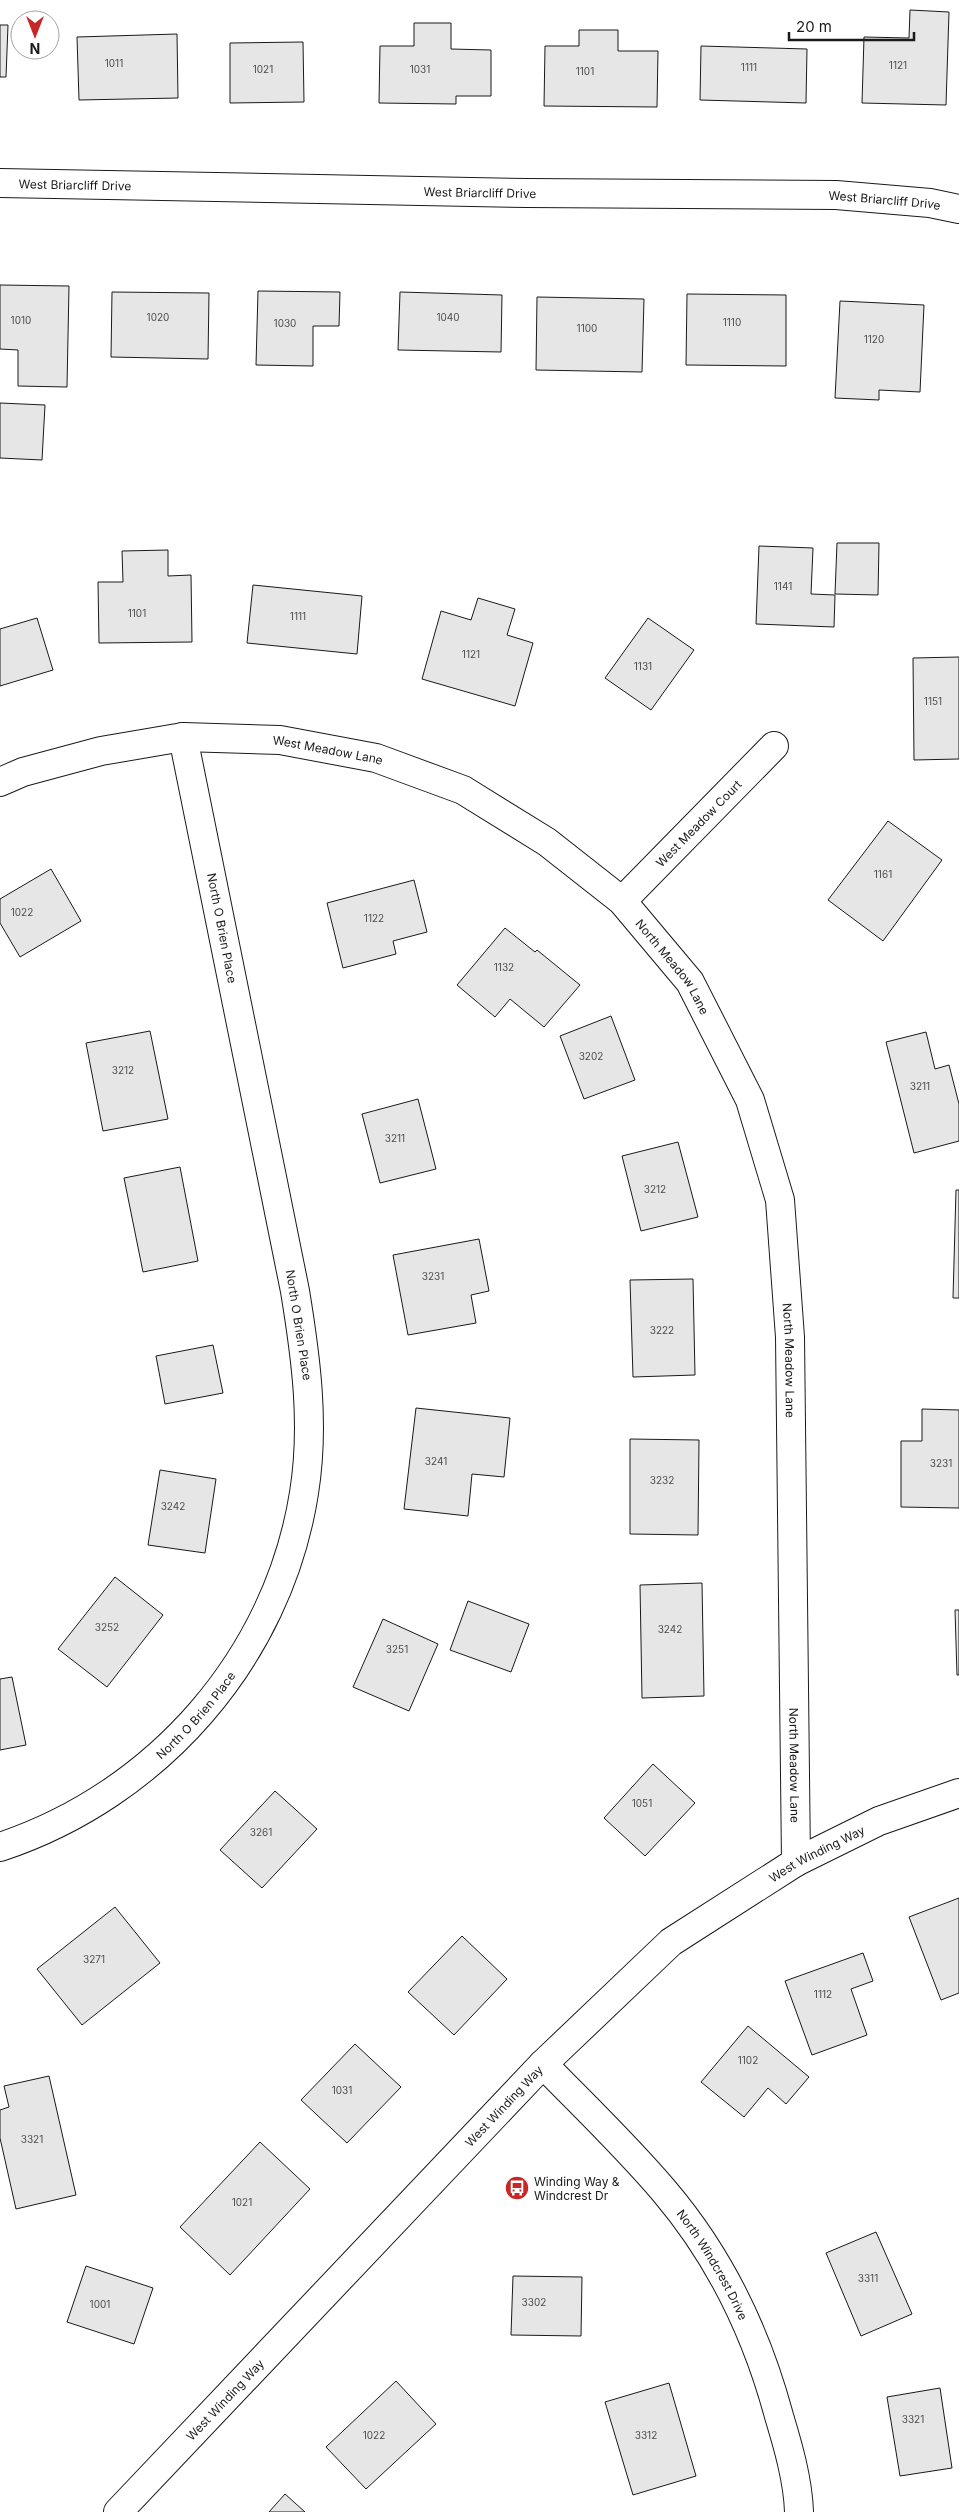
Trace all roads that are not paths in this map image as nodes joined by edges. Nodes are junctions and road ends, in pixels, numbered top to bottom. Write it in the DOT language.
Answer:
graph roads {
  1 [pos="0,182"];
  2 [pos="959,209"];
  3 [pos="183,737"];
  4 [pos="774,746"];
  5 [pos="0,782"];
  6 [pos="622,901"];
  7 [pos="959,1793"];
  8 [pos="0,1847"];
  9 [pos="796,1862"];
  10 [pos="542,2064"];
  11 [pos="118,2512"];
  12 [pos="799,2512"];
  1 -- 2 [label="street, West Briarcliff Drive"];
  3 -- 5 [label="street, West Meadow Lane"];
  3 -- 6 [label="street, West Meadow Lane"];
  3 -- 8 [label="street, North O Brien Place"];
  4 -- 6 [label="street, West Meadow Court"];
  6 -- 9 [label="street, North Meadow Lane"];
  7 -- 9 [label="street, West Winding Way"];
  9 -- 10 [label="street, West Winding Way"];
  10 -- 11 [label="street, West Winding Way"];
  10 -- 12 [label="street, North Windcrest Drive"];
}
